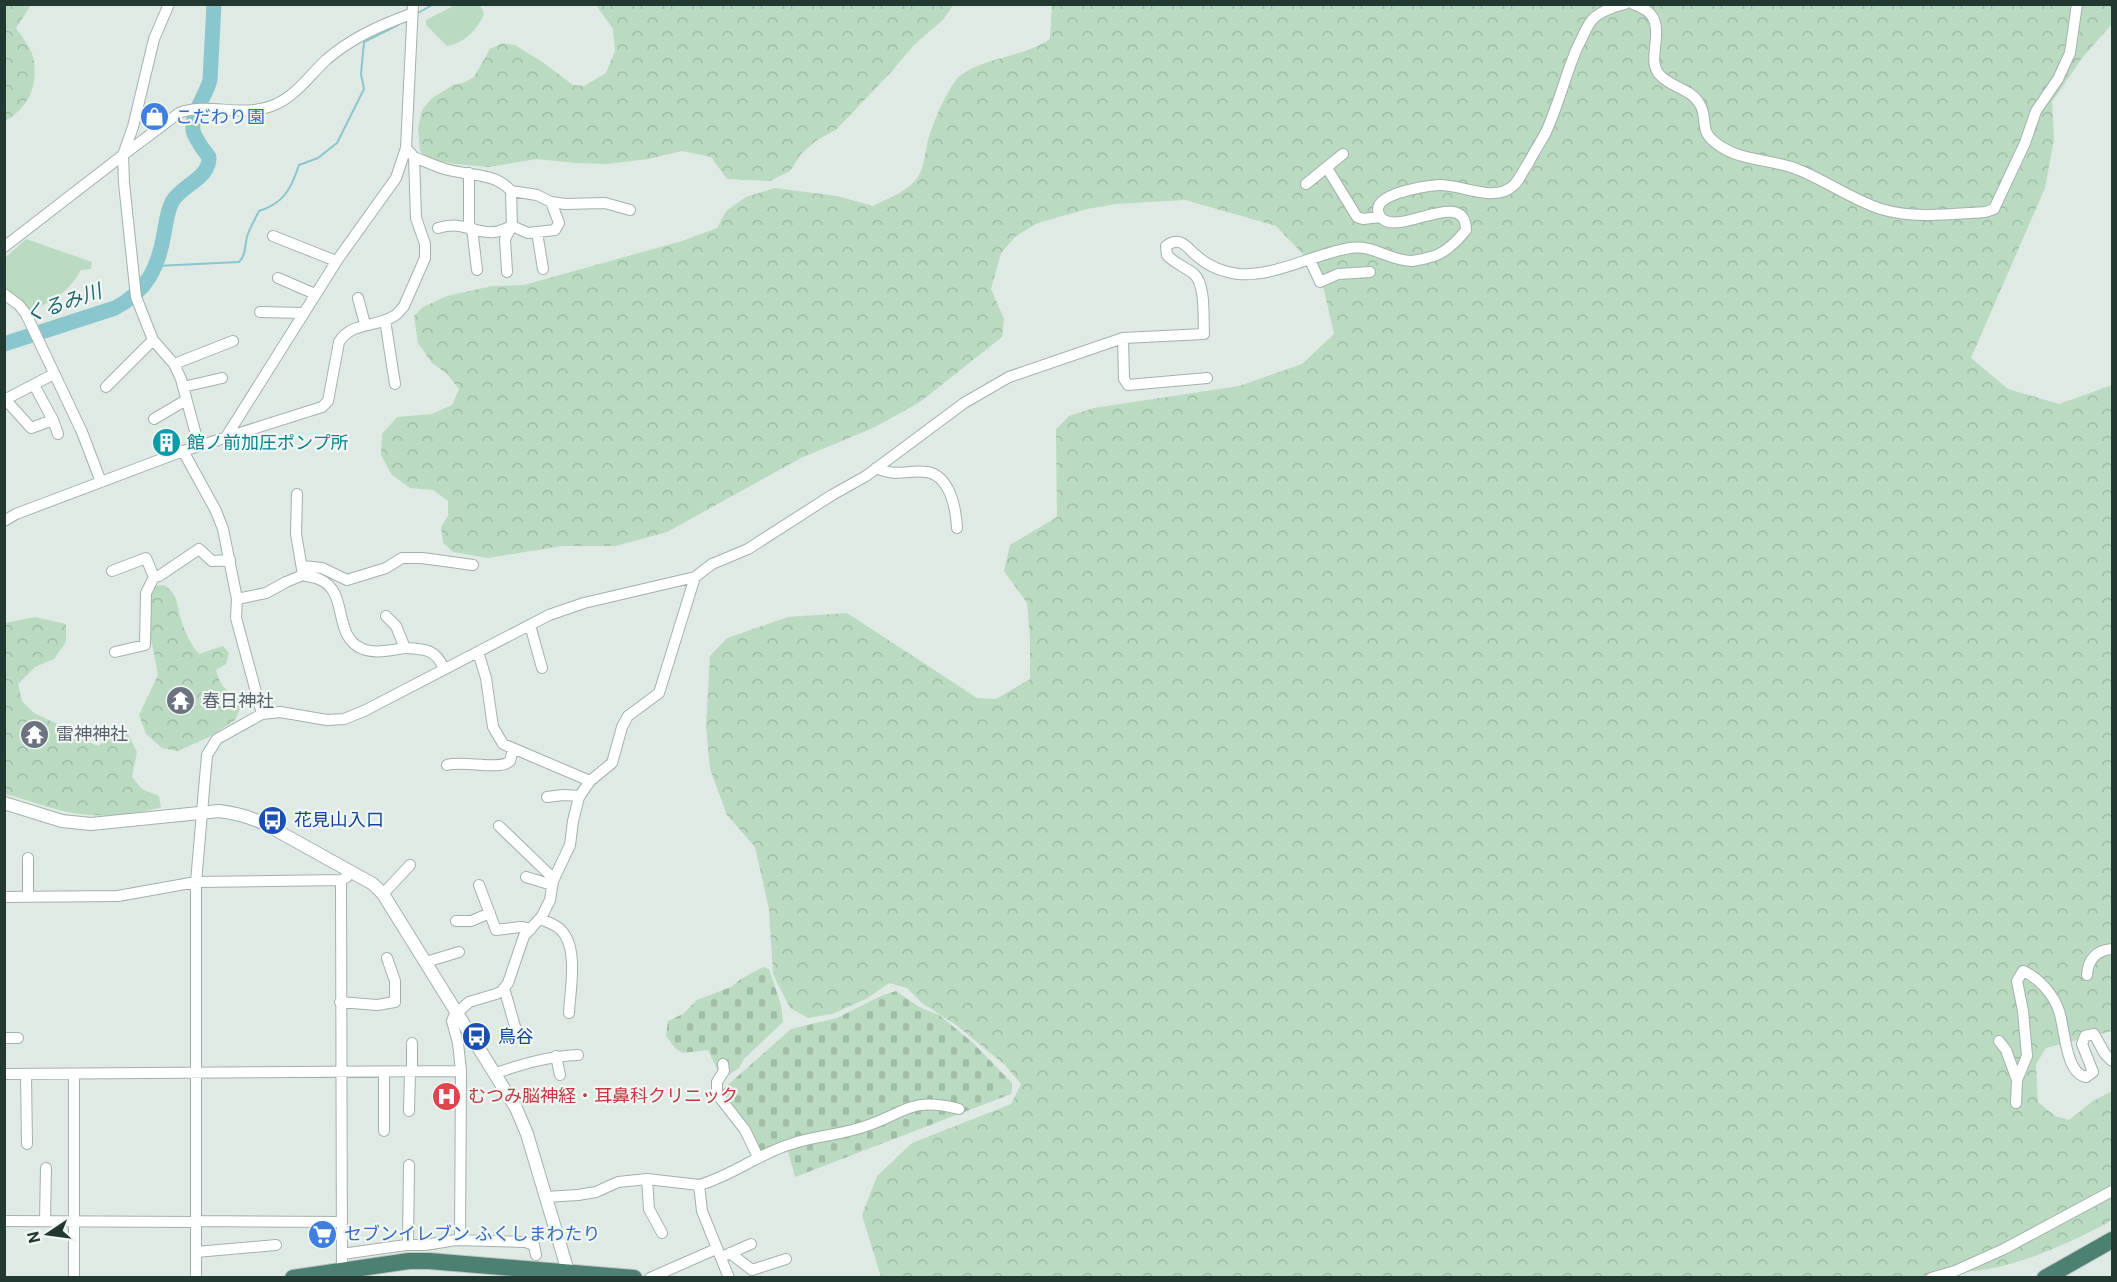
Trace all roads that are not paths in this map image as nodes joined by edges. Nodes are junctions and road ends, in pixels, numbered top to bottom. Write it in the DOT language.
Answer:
graph roads {
  1 [pos="169,4"];
  2 [pos="1625,4"];
  3 [pos="1633,4"];
  4 [pos="2077,4"];
  5 [pos="412,9"];
  6 [pos="410,152"];
  7 [pos="1343,154"];
  8 [pos="123,155"];
  9 [pos="1327,168"];
  10 [pos="468,173"];
  11 [pos="1306,184"];
  12 [pos="511,191"];
  13 [pos="551,202"];
  14 [pos="630,210"];
  15 [pos="1380,217"];
  16 [pos="512,226"];
  17 [pos="438,228"];
  18 [pos="471,228"];
  19 [pos="537,232"];
  20 [pos="273,236"];
  21 [pos="4,247"];
  22 [pos="1310,260"];
  23 [pos="336,261"];
  24 [pos="543,269"];
  25 [pos="477,270"];
  26 [pos="507,272"];
  27 [pos="1370,272"];
  28 [pos="278,278"];
  29 [pos="4,294"];
  30 [pos="315,294"];
  31 [pos="358,298"];
  32 [pos="260,312"];
  33 [pos="303,313"];
  34 [pos="385,320"];
  35 [pos="365,324"];
  36 [pos="1123,338"];
  37 [pos="153,340"];
  38 [pos="233,341"];
  39 [pos="174,364"];
  40 [pos="54,374"];
  41 [pos="222,378"];
  42 [pos="1207,378"];
  43 [pos="395,384"];
  44 [pos="34,385"];
  45 [pos="106,387"];
  46 [pos="183,387"];
  47 [pos="5,399"];
  48 [pos="186,400"];
  49 [pos="154,419"];
  50 [pos="53,420"];
  51 [pos="58,434"];
  52 [pos="226,436"];
  53 [pos="199,446"];
  54 [pos="183,451"];
  55 [pos="876,468"];
  56 [pos="101,482"];
  57 [pos="297,494"];
  58 [pos="4,521"];
  59 [pos="957,528"];
  60 [pos="230,560"];
  61 [pos="473,565"];
  62 [pos="112,571"];
  63 [pos="302,571"];
  64 [pos="154,577"];
  65 [pos="695,577"];
  66 [pos="237,599"];
  67 [pos="386,616"];
  68 [pos="530,625"];
  69 [pos="405,648"];
  70 [pos="115,652"];
  71 [pos="478,652"];
  72 [pos="542,668"];
  73 [pos="444,669"];
  74 [pos="262,714"];
  75 [pos="513,749"];
  76 [pos="447,765"];
  77 [pos="590,781"];
  78 [pos="580,796"];
  79 [pos="547,797"];
  80 [pos="4,803"];
  81 [pos="203,812"];
  82 [pos="499,826"];
  83 [pos="28,858"];
  84 [pos="410,865"];
  85 [pos="354,872"];
  86 [pos="526,877"];
  87 [pos="341,880"];
  88 [pos="196,882"];
  89 [pos="553,882"];
  90 [pos="479,885"];
  91 [pos="383,894"];
  92 [pos="4,897"];
  93 [pos="28,897"];
  94 [pos="490,913"];
  95 [pos="540,919"];
  96 [pos="456,921"];
  97 [pos="531,928"];
  98 [pos="2112,949"];
  99 [pos="459,952"];
  100 [pos="387,958"];
  101 [pos="426,962"];
  102 [pos="2087,975"];
  103 [pos="504,988"];
  104 [pos="340,1002"];
  105 [pos="457,1012"];
  106 [pos="569,1013"];
  107 [pos="516,1030"];
  108 [pos="4,1038"];
  109 [pos="18,1038"];
  110 [pos="1999,1041"];
  111 [pos="412,1043"];
  112 [pos="578,1055"];
  113 [pos="556,1056"];
  114 [pos="2112,1061"];
  115 [pos="723,1064"];
  116 [pos="411,1071"];
  117 [pos="461,1071"];
  118 [pos="340,1072"];
  119 [pos="384,1072"];
  120 [pos="496,1073"];
  121 [pos="4,1074"];
  122 [pos="26,1074"];
  123 [pos="74,1074"];
  124 [pos="196,1074"];
  125 [pos="560,1075"];
  126 [pos="2017,1080"];
  127 [pos="2016,1103"];
  128 [pos="959,1109"];
  129 [pos="409,1111"];
  130 [pos="384,1131"];
  131 [pos="27,1144"];
  132 [pos="758,1157"];
  133 [pos="409,1166"];
  134 [pos="46,1168"];
  135 [pos="647,1179"];
  136 [pos="699,1185"];
  137 [pos="2112,1191"];
  138 [pos="546,1197"];
  139 [pos="4,1221"];
  140 [pos="45,1221"];
  141 [pos="74,1221"];
  142 [pos="196,1222"];
  143 [pos="342,1222"];
  144 [pos="662,1233"];
  145 [pos="460,1240"];
  146 [pos="2112,1240"];
  147 [pos="751,1244"];
  148 [pos="276,1245"];
  149 [pos="408,1245"];
  150 [pos="196,1252"];
  151 [pos="722,1253"];
  152 [pos="536,1255"];
  153 [pos="786,1259"];
  154 [pos="342,1267"];
  155 [pos="570,1275"];
  156 [pos="300,1277"];
  157 [pos="74,1278"];
  158 [pos="196,1278"];
  159 [pos="634,1278"];
  160 [pos="650,1278"];
  161 [pos="729,1278"];
  162 [pos="1931,1278"];
  163 [pos="2045,1278"];
  1 -- 8 [label="street"];
  2 -- 15 [label="street"];
  3 -- 4 [label="street"];
  5 -- 6 [label="street"];
  5 -- 8 [label="street"];
  6 -- 10 [label="street"];
  6 -- 23 [label="street"];
  6 -- 34 [label="street"];
  7 -- 9 [label="street"];
  8 -- 21 [label="street"];
  8 -- 37 [label="street"];
  9 -- 11 [label="street"];
  9 -- 15 [label="street"];
  10 -- 12 [label="street"];
  10 -- 18 [label="street"];
  12 -- 13 [label="street"];
  12 -- 16 [label="street"];
  13 -- 14 [label="street"];
  13 -- 19 [label="street"];
  15 -- 22 [label="street"];
  16 -- 18 [label="street"];
  16 -- 19 [label="street"];
  16 -- 26 [label="street"];
  17 -- 18 [label="street"];
  18 -- 25 [label="street"];
  19 -- 24 [label="street"];
  20 -- 23 [label="street"];
  22 -- 27 [label="street"];
  22 -- 36 [label="street"];
  23 -- 30 [label="street"];
  28 -- 30 [label="street"];
  29 -- 40 [label="street"];
  30 -- 33 [label="street"];
  31 -- 35 [label="street"];
  32 -- 33 [label="street"];
  33 -- 52 [label="street"];
  34 -- 35 [label="street"];
  34 -- 43 [label="street"];
  35 -- 52 [label="street"];
  36 -- 42 [label="street"];
  36 -- 55 [label="street"];
  37 -- 39 [label="street"];
  37 -- 45 [label="street"];
  38 -- 39 [label="street"];
  39 -- 46 [label="street"];
  40 -- 44 [label="street"];
  40 -- 56 [label="street"];
  41 -- 46 [label="street"];
  44 -- 47 [label="street"];
  44 -- 50 [label="street"];
  46 -- 48 [label="street"];
  47 -- 50 [label="street"];
  48 -- 49 [label="street"];
  48 -- 53 [label="street"];
  50 -- 51 [label="street"];
  52 -- 53 [label="street"];
  53 -- 54 [label="street"];
  54 -- 56 [label="street"];
  54 -- 60 [label="street"];
  55 -- 59 [label="street"];
  55 -- 65 [label="street"];
  56 -- 58 [label="street"];
  57 -- 63 [label="street"];
  60 -- 64 [label="street"];
  60 -- 66 [label="street"];
  61 -- 63 [label="street"];
  62 -- 64 [label="street"];
  63 -- 66 [label="street"];
  63 -- 69 [label="street"];
  64 -- 70 [label="street"];
  65 -- 68 [label="street"];
  65 -- 77 [label="street"];
  66 -- 74 [label="street"];
  67 -- 69 [label="street"];
  68 -- 71 [label="street"];
  68 -- 72 [label="street"];
  69 -- 73 [label="street"];
  71 -- 73 [label="street"];
  71 -- 75 [label="street"];
  73 -- 74 [label="street"];
  74 -- 81 [label="street"];
  75 -- 76 [label="street"];
  75 -- 77 [label="street"];
  77 -- 78 [label="street"];
  78 -- 79 [label="street"];
  78 -- 89 [label="street"];
  80 -- 81 [label="street"];
  81 -- 85 [label="street"];
  81 -- 88 [label="street"];
  82 -- 89 [label="street"];
  83 -- 93 [label="street"];
  84 -- 91 [label="street"];
  85 -- 87 [label="street"];
  85 -- 91 [label="street"];
  86 -- 89 [label="street"];
  87 -- 88 [label="street"];
  87 -- 104 [label="street"];
  88 -- 93 [label="street"];
  88 -- 124 [label="street"];
  89 -- 95 [label="street"];
  90 -- 94 [label="street"];
  91 -- 101 [label="street"];
  92 -- 93 [label="street"];
  94 -- 96 [label="street"];
  94 -- 97 [label="street"];
  95 -- 97 [label="street"];
  95 -- 106 [label="street"];
  97 -- 103 [label="street"];
  98 -- 102 [label="street"];
  99 -- 101 [label="street"];
  100 -- 104 [label="street"];
  101 -- 105 [label="street"];
  103 -- 105 [label="street"];
  103 -- 107 [label="street"];
  104 -- 118 [label="street"];
  105 -- 117 [label="street"];
  105 -- 120 [label="street"];
  108 -- 109 [label="street"];
  110 -- 126 [label="street"];
  111 -- 116 [label="street"];
  112 -- 113 [label="street"];
  113 -- 120 [label="street"];
  113 -- 125 [label="street"];
  114 -- 126 [label="street"];
  115 -- 132 [label="street"];
  116 -- 117 [label="street"];
  116 -- 119 [label="street"];
  116 -- 129 [label="street"];
  117 -- 145 [label="street"];
  118 -- 119 [label="street"];
  118 -- 124 [label="street"];
  118 -- 143 [label="street"];
  119 -- 130 [label="street"];
  120 -- 138 [label="street"];
  121 -- 122 [label="street"];
  122 -- 123 [label="street"];
  122 -- 131 [label="street"];
  123 -- 124 [label="street"];
  123 -- 141 [label="street"];
  124 -- 142 [label="street"];
  126 -- 127 [label="street"];
  128 -- 132 [label="street"];
  132 -- 136 [label="street"];
  133 -- 149 [label="street"];
  134 -- 140 [label="street"];
  135 -- 136 [label="street"];
  135 -- 138 [label="street"];
  135 -- 144 [label="street"];
  136 -- 151 [label="street"];
  137 -- 162 [label="street"];
  138 -- 155 [label="street"];
  139 -- 140 [label="street"];
  140 -- 141 [label="street"];
  141 -- 142 [label="street"];
  141 -- 157 [label="street"];
  142 -- 143 [label="street"];
  142 -- 150 [label="street"];
  143 -- 154 [label="street"];
  145 -- 149 [label="street"];
  145 -- 152 [label="street"];
  146 -- 163 [label="highway"];
  147 -- 151 [label="street"];
  148 -- 150 [label="street"];
  149 -- 154 [label="street"];
  150 -- 158 [label="street"];
  151 -- 153 [label="street"];
  151 -- 160 [label="street"];
  151 -- 161 [label="street"];
  154 -- 155 [label="highway"];
  154 -- 156 [label="highway"];
  155 -- 159 [label="highway"];
}
